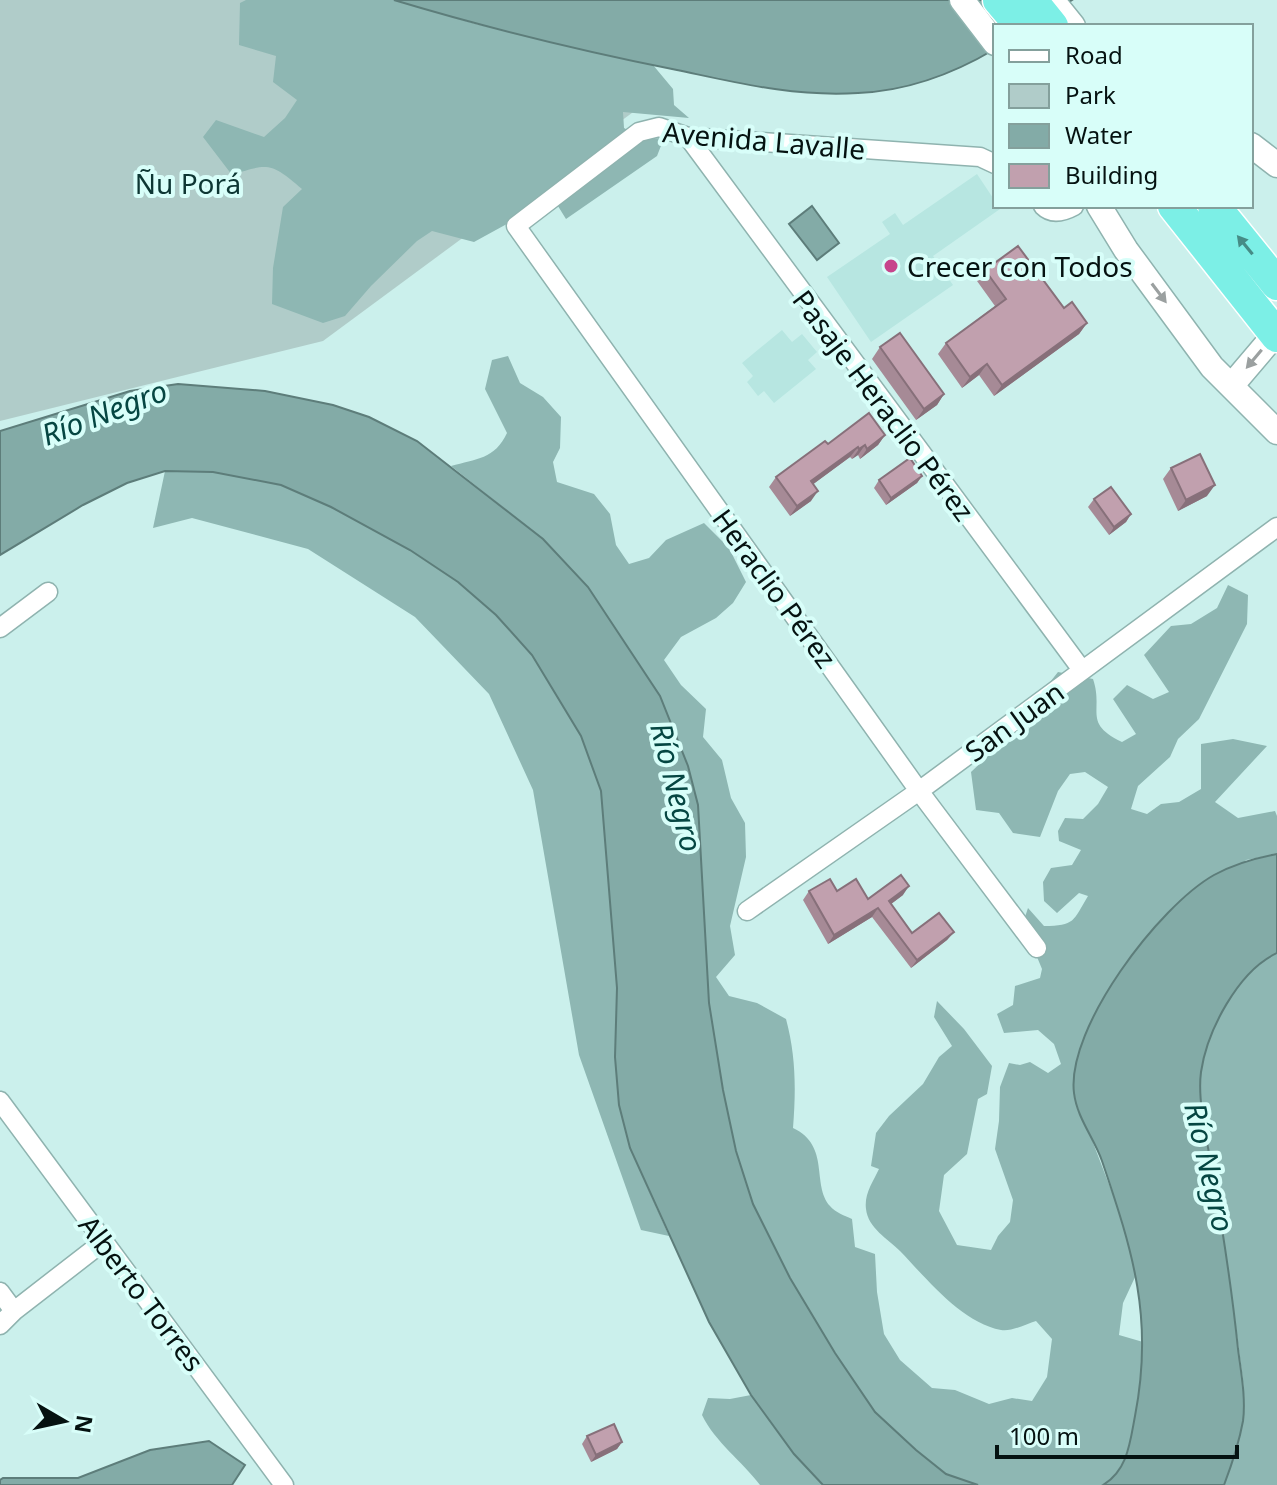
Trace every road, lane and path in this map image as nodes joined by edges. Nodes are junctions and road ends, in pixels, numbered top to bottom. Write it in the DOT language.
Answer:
graph roads {
  1 [pos="962,0"];
  2 [pos="999,0"];
  3 [pos="1031,0"];
  4 [pos="1052,0"];
  5 [pos="1019,24"];
  6 [pos="1050,24"];
  7 [pos="1071,24"];
  8 [pos="993,40"];
  9 [pos="688,137"];
  10 [pos="1253,147"];
  11 [pos="993,163"];
  12 [pos="1277,165"];
  13 [pos="1045,208"];
  14 [pos="1070,208"];
  15 [pos="1100,208"];
  16 [pos="1176,208"];
  17 [pos="1216,208"];
  18 [pos="516,226"];
  19 [pos="1277,284"];
  20 [pos="1276,334"];
  21 [pos="1232,385"];
  22 [pos="1277,432"];
  23 [pos="1277,527"];
  24 [pos="48,592"];
  25 [pos="0,628"];
  26 [pos="1082,670"];
  27 [pos="919,791"];
  28 [pos="747,911"];
  29 [pos="1037,948"];
  30 [pos="0,1101"];
  31 [pos="103,1242"];
  32 [pos="0,1292"];
  33 [pos="14,1311"];
  34 [pos="0,1325"];
  35 [pos="284,1485"];
  1 -- 8 [label="street"];
  2 -- 5 [label="highway"];
  3 -- 6 [label="highway"];
  4 -- 7 [label="street"];
  9 -- 11 [label="street, Avenida Lavalle"];
  9 -- 18 [label="street, Avenida Lavalle"];
  9 -- 26 [label="street, Pasaje Heraclio Pérez"];
  10 -- 12 [label="street"];
  13 -- 14 [label="street"];
  15 -- 21 [label="street, one-way"];
  16 -- 20 [label="highway"];
  19 -- 17 [label="highway, one-way"];
  18 -- 27 [label="street, Heraclio Pérez"];
  20 -- 21 [label="street, one-way"];
  21 -- 22 [label="street"];
  23 -- 26 [label="street, San Juan"];
  24 -- 25 [label="street"];
  26 -- 27 [label="street, San Juan"];
  27 -- 28 [label="street, San Juan"];
  27 -- 29 [label="street, Heraclio Pérez"];
  30 -- 31 [label="street, Alberto Torres"];
  31 -- 33 [label="street"];
  31 -- 35 [label="street, Alberto Torres"];
  32 -- 33 [label="street"];
  33 -- 34 [label="street"];
}
